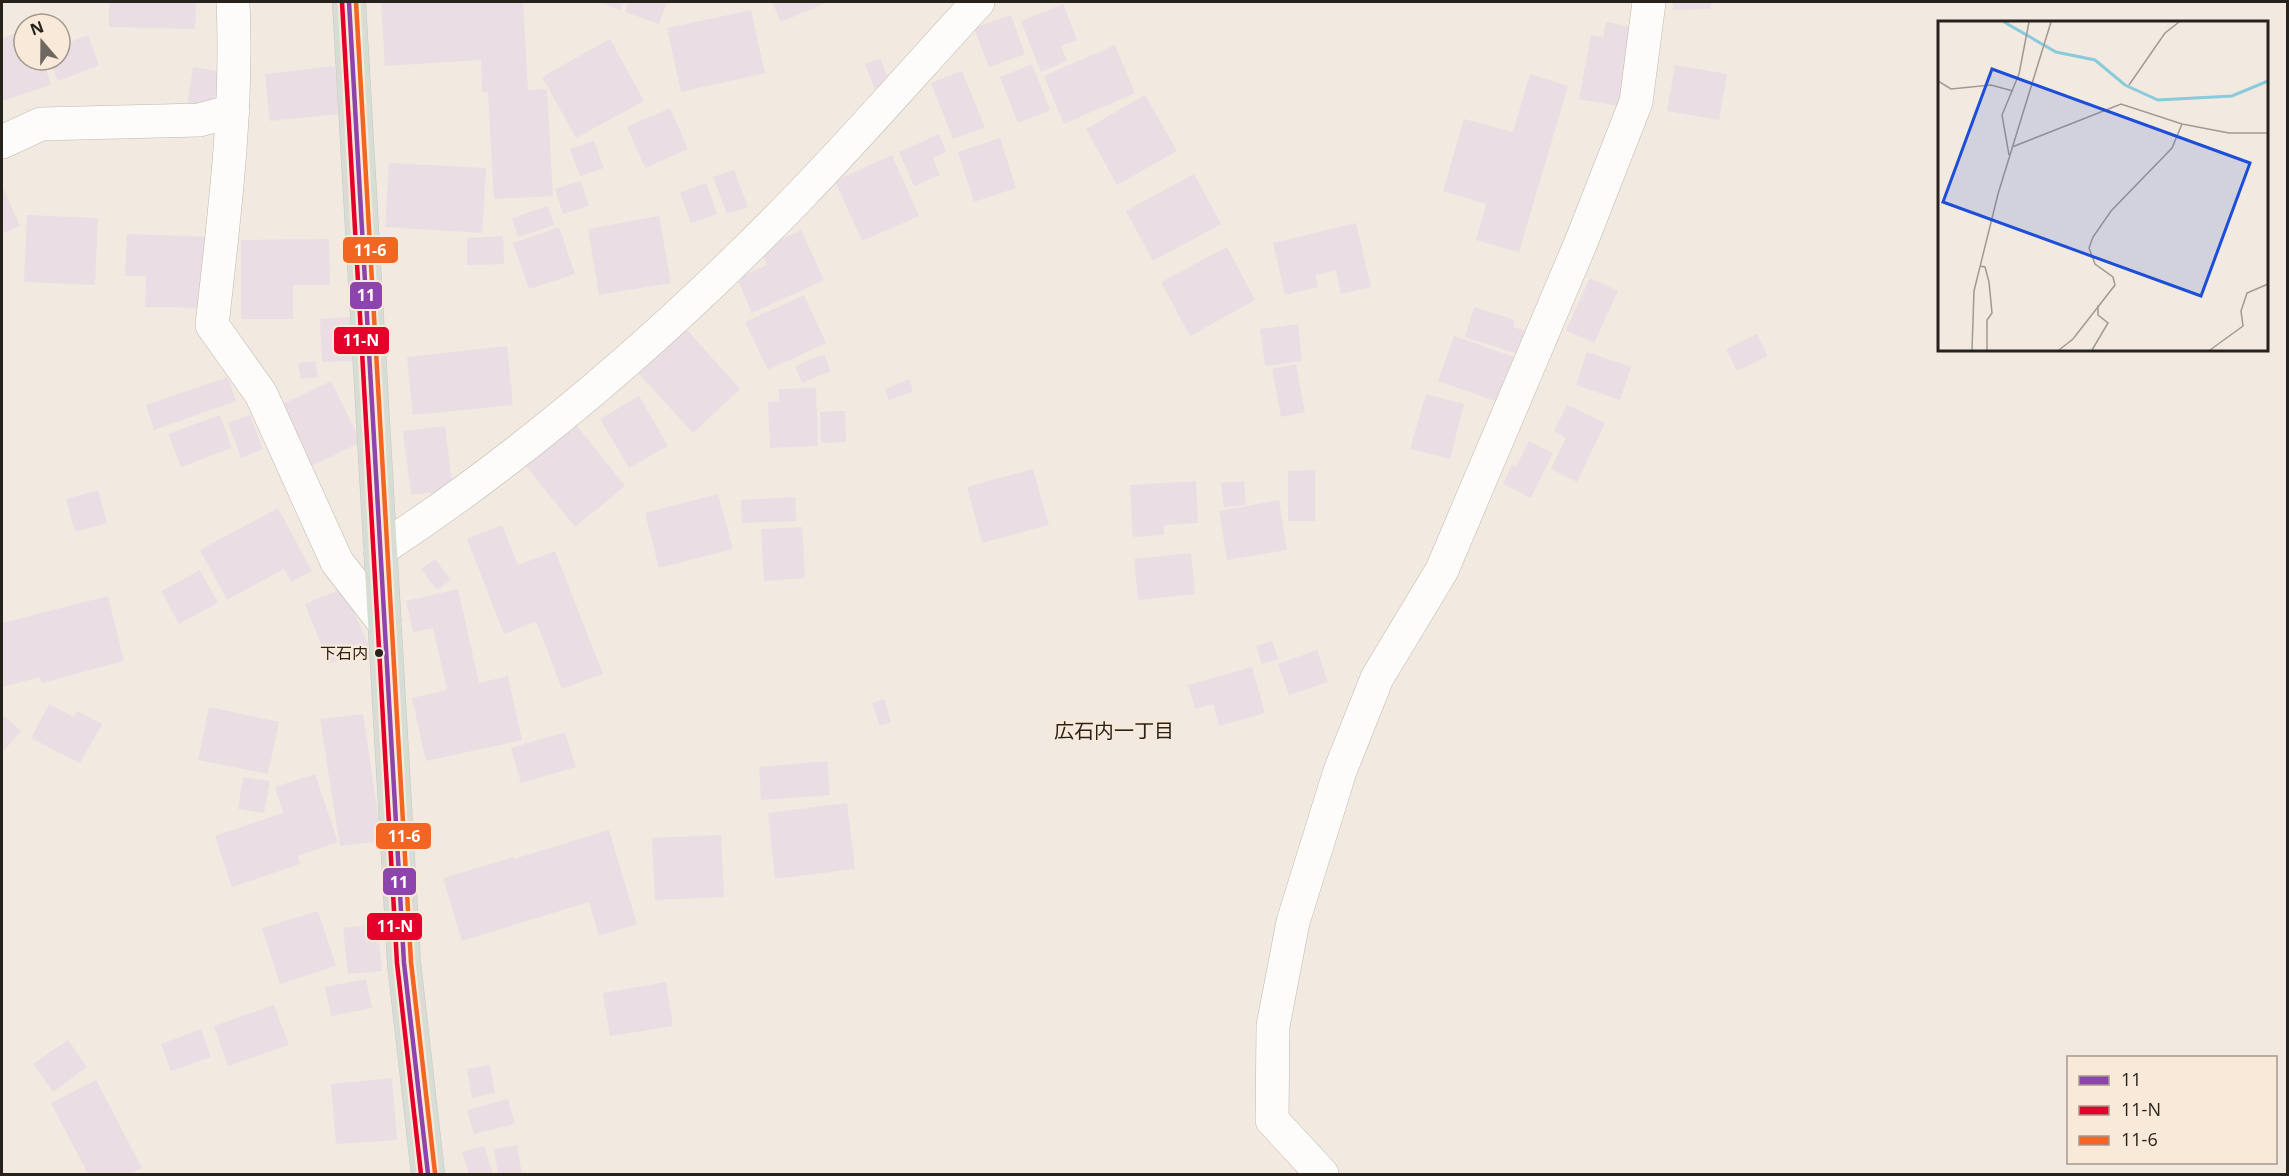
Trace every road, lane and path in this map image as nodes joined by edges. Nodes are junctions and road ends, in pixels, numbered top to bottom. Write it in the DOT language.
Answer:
graph roads {
  1 [pos="233,2"];
  2 [pos="349,2"];
  3 [pos="978,2"];
  4 [pos="1649,2"];
  5 [pos="233,111"];
  6 [pos="2,142"];
  7 [pos="380,550"];
  8 [pos="385,624"];
  9 [pos="428,1174"];
  10 [pos="1322,1174"];
  1 -- 5 [label="street"];
  2 -- 7 [label="highway"];
  3 -- 7 [label="street"];
  4 -- 10 [label="street"];
  5 -- 6 [label="street"];
  5 -- 8 [label="street"];
  7 -- 8 [label="highway"];
  8 -- 9 [label="highway"];
}
